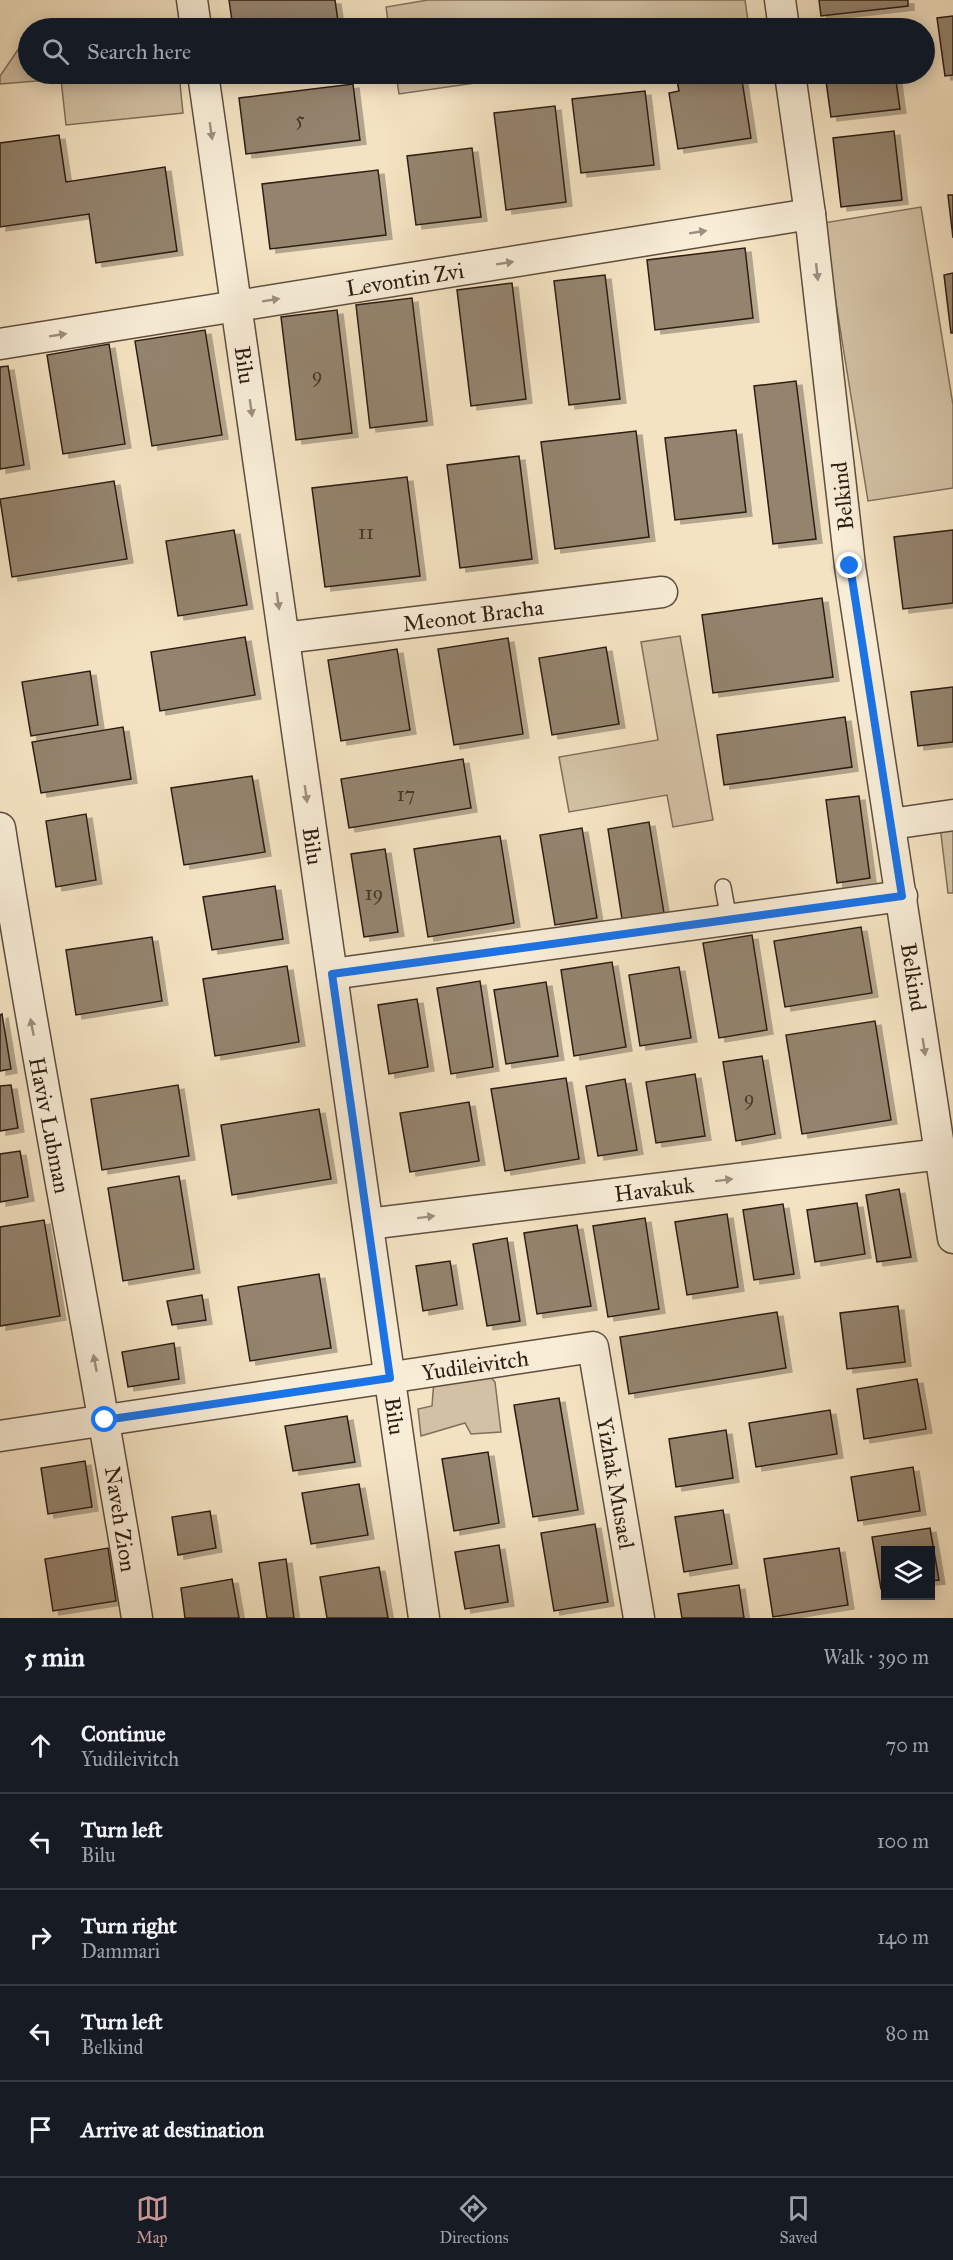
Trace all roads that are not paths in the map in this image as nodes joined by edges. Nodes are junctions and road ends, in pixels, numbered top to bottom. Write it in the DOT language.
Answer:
graph roads {
  1 [pos="192,0"];
  2 [pos="780,0"];
  3 [pos="195,18"];
  4 [pos="783,18"];
  5 [pos="203,84"];
  6 [pos="791,84"];
  7 [pos="810,214"];
  8 [pos="236,306"];
  9 [pos="0,344"];
  10 [pos="662,592"];
  11 [pos="284,638"];
  12 [pos="953,815"];
  13 [pos="891,824"];
  14 [pos="0,828"];
  15 [pos="723,888"];
  16 [pos="902,896"];
  17 [pos="729,920"];
  18 [pos="332,974"];
  19 [pos="12,984"];
  20 [pos="941,1154"];
  21 [pos="368,1224"];
  22 [pos="953,1238"];
  23 [pos="593,1347"];
  24 [pos="390,1378"];
  25 [pos="105,1420"];
  26 [pos="0,1436"];
  27 [pos="137,1618"];
  28 [pos="424,1618"];
  29 [pos="639,1618"];
  1 -- 3 [label="street"];
  2 -- 4 [label="street"];
  5 -- 8 [label="street, Bilu, one-way"];
  6 -- 7 [label="street, Belkind"];
  8 -- 7 [label="street, Levontin Zvi, one-way"];
  7 -- 13 [label="street, Belkind, one-way"];
  9 -- 8 [label="street, Levontin Zvi, one-way"];
  8 -- 11 [label="street, Bilu, one-way"];
  10 -- 11 [label="street, Meonot Bracha"];
  11 -- 18 [label="street, Bilu, one-way"];
  12 -- 13 [label="street"];
  13 -- 16 [label="street, Belkind"];
  14 -- 19 [label="street, Haviv Lubman"];
  15 -- 17 [label="lane"];
  16 -- 17 [label="street"];
  16 -- 20 [label="street, Belkind, one-way"];
  17 -- 18 [label="street"];
  18 -- 21 [label="street, Bilu"];
  25 -- 19 [label="street, Haviv Lubman, one-way"];
  21 -- 20 [label="street, Havakuk, one-way"];
  20 -- 22 [label="street, Belkind"];
  21 -- 24 [label="street, Bilu"];
  23 -- 24 [label="street, Yudileivitch"];
  23 -- 29 [label="street, Yizhak Musael"];
  24 -- 25 [label="street, Yudileivitch"];
  24 -- 28 [label="street, Bilu"];
  25 -- 26 [label="street, Yudileivitch"];
  25 -- 27 [label="street, Naveh Zion"];
}
